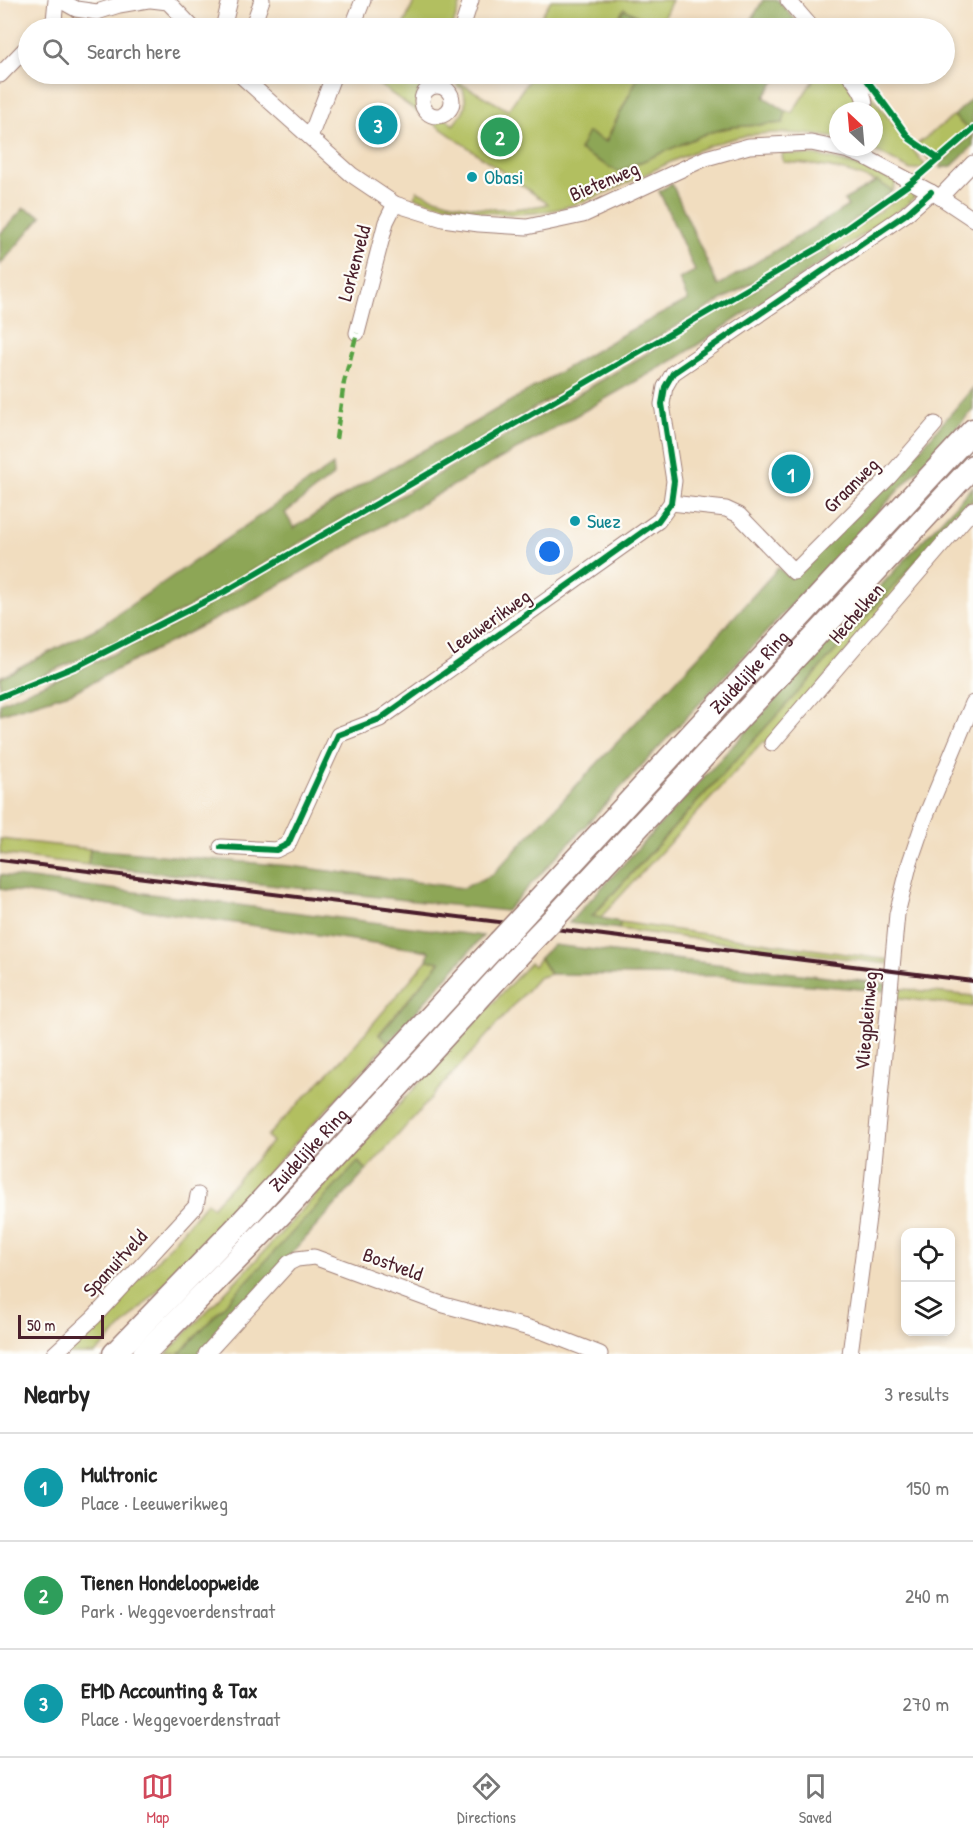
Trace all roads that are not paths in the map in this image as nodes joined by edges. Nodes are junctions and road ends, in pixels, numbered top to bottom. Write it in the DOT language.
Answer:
graph roads {
  1 [pos="56,0"];
  2 [pos="60,0"];
  3 [pos="149,0"];
  4 [pos="230,0"];
  5 [pos="262,0"];
  6 [pos="363,0"];
  7 [pos="471,0"];
  8 [pos="788,0"];
  9 [pos="54,18"];
  10 [pos="183,18"];
  11 [pos="226,18"];
  12 [pos="256,18"];
  13 [pos="356,18"];
  14 [pos="465,18"];
  15 [pos="803,18"];
  16 [pos="18,56"];
  17 [pos="0,75"];
  18 [pos="250,84"];
  19 [pos="330,84"];
  20 [pos="856,84"];
  21 [pos="865,102"];
  22 [pos="310,137"];
  23 [pos="829,146"];
  24 [pos="863,156"];
  25 [pos="973,163"];
  26 [pos="935,195"];
  27 [pos="395,204"];
  28 [pos="973,219"];
  29 [pos="357,333"];
  30 [pos="935,424"];
  31 [pos="973,430"];
  32 [pos="973,466"];
  33 [pos="670,503"];
  34 [pos="973,511"];
  35 [pos="973,703"];
  36 [pos="772,743"];
  37 [pos="221,847"];
  38 [pos="198,1195"];
  39 [pos="54,1354"];
  40 [pos="114,1354"];
  41 [pos="144,1354"];
  42 [pos="206,1354"];
  43 [pos="600,1354"];
  44 [pos="850,1354"];
  1 -- 9 [label="street"];
  2 -- 3 [label="street"];
  3 -- 10 [label="street"];
  4 -- 11 [label="street"];
  5 -- 12 [label="street"];
  6 -- 13 [label="street"];
  7 -- 14 [label="street"];
  8 -- 15 [label="street"];
  16 -- 17 [label="street"];
  18 -- 22 [label="street, Bietenweg"];
  19 -- 22 [label="street"];
  20 -- 21 [label="street"];
  22 -- 27 [label="street, Bietenweg"];
  23 -- 27 [label="street, Bietenweg"];
  24 -- 26 [label="street, Bietenweg"];
  25 -- 26 [label="street"];
  26 -- 28 [label="street, Bietenweg"];
  26 -- 33 [label="street"];
  27 -- 29 [label="street, Lorkenveld"];
  30 -- 33 [label="street, Graanweg"];
  31 -- 40 [label="highway, Zuidelijke Ring, bridge"];
  32 -- 41 [label="highway, Zuidelijke Ring, bridge"];
  33 -- 37 [label="street, Leeuwerikweg"];
  34 -- 36 [label="street, Hechelken"];
  35 -- 44 [label="street, Vliegpleinweg"];
  38 -- 39 [label="street, Spanuitveld"];
  42 -- 43 [label="street, Bostveld"];
}
